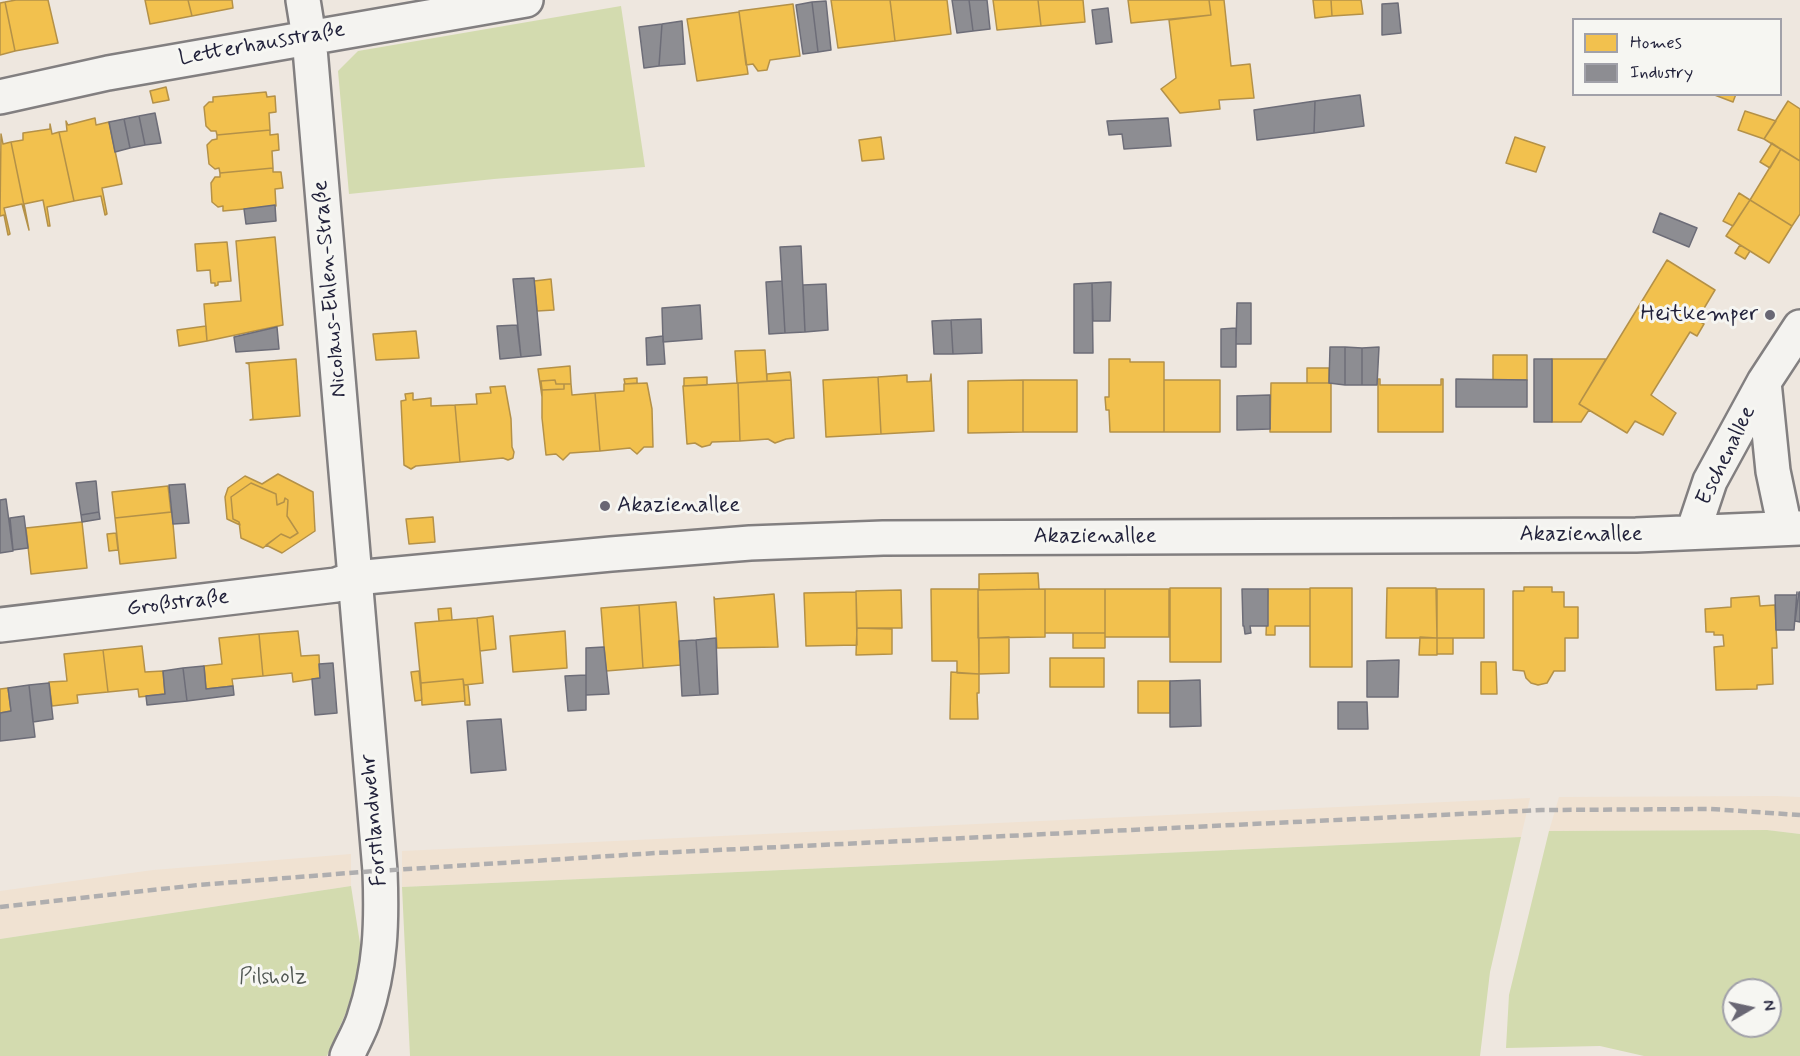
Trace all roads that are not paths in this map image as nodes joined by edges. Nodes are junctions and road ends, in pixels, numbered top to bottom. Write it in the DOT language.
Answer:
graph roads {
  1 [pos="303,0"];
  2 [pos="526,0"];
  3 [pos="309,37"];
  4 [pos="0,97"];
  5 [pos="1800,327"];
  6 [pos="1764,382"];
  7 [pos="1792,528"];
  8 [pos="1693,532"];
  9 [pos="355,578"];
  10 [pos="0,625"];
  11 [pos="346,1056"];
  1 -- 3 [label="street, Nicolaus-Ehlen-Straße"];
  2 -- 3 [label="street, Letterhausstraße"];
  3 -- 4 [label="street, Letterhausstraße"];
  3 -- 9 [label="street, Nicolaus-Ehlen-Straße"];
  5 -- 6 [label="street, Eschenallee"];
  6 -- 7 [label="street, Eschenallee"];
  6 -- 8 [label="street, Eschenallee"];
  7 -- 8 [label="street, Akazienallee"];
  8 -- 9 [label="street, Akazienallee"];
  9 -- 10 [label="street, Großstraße"];
  9 -- 11 [label="street, Forstlandwehr"];
}
